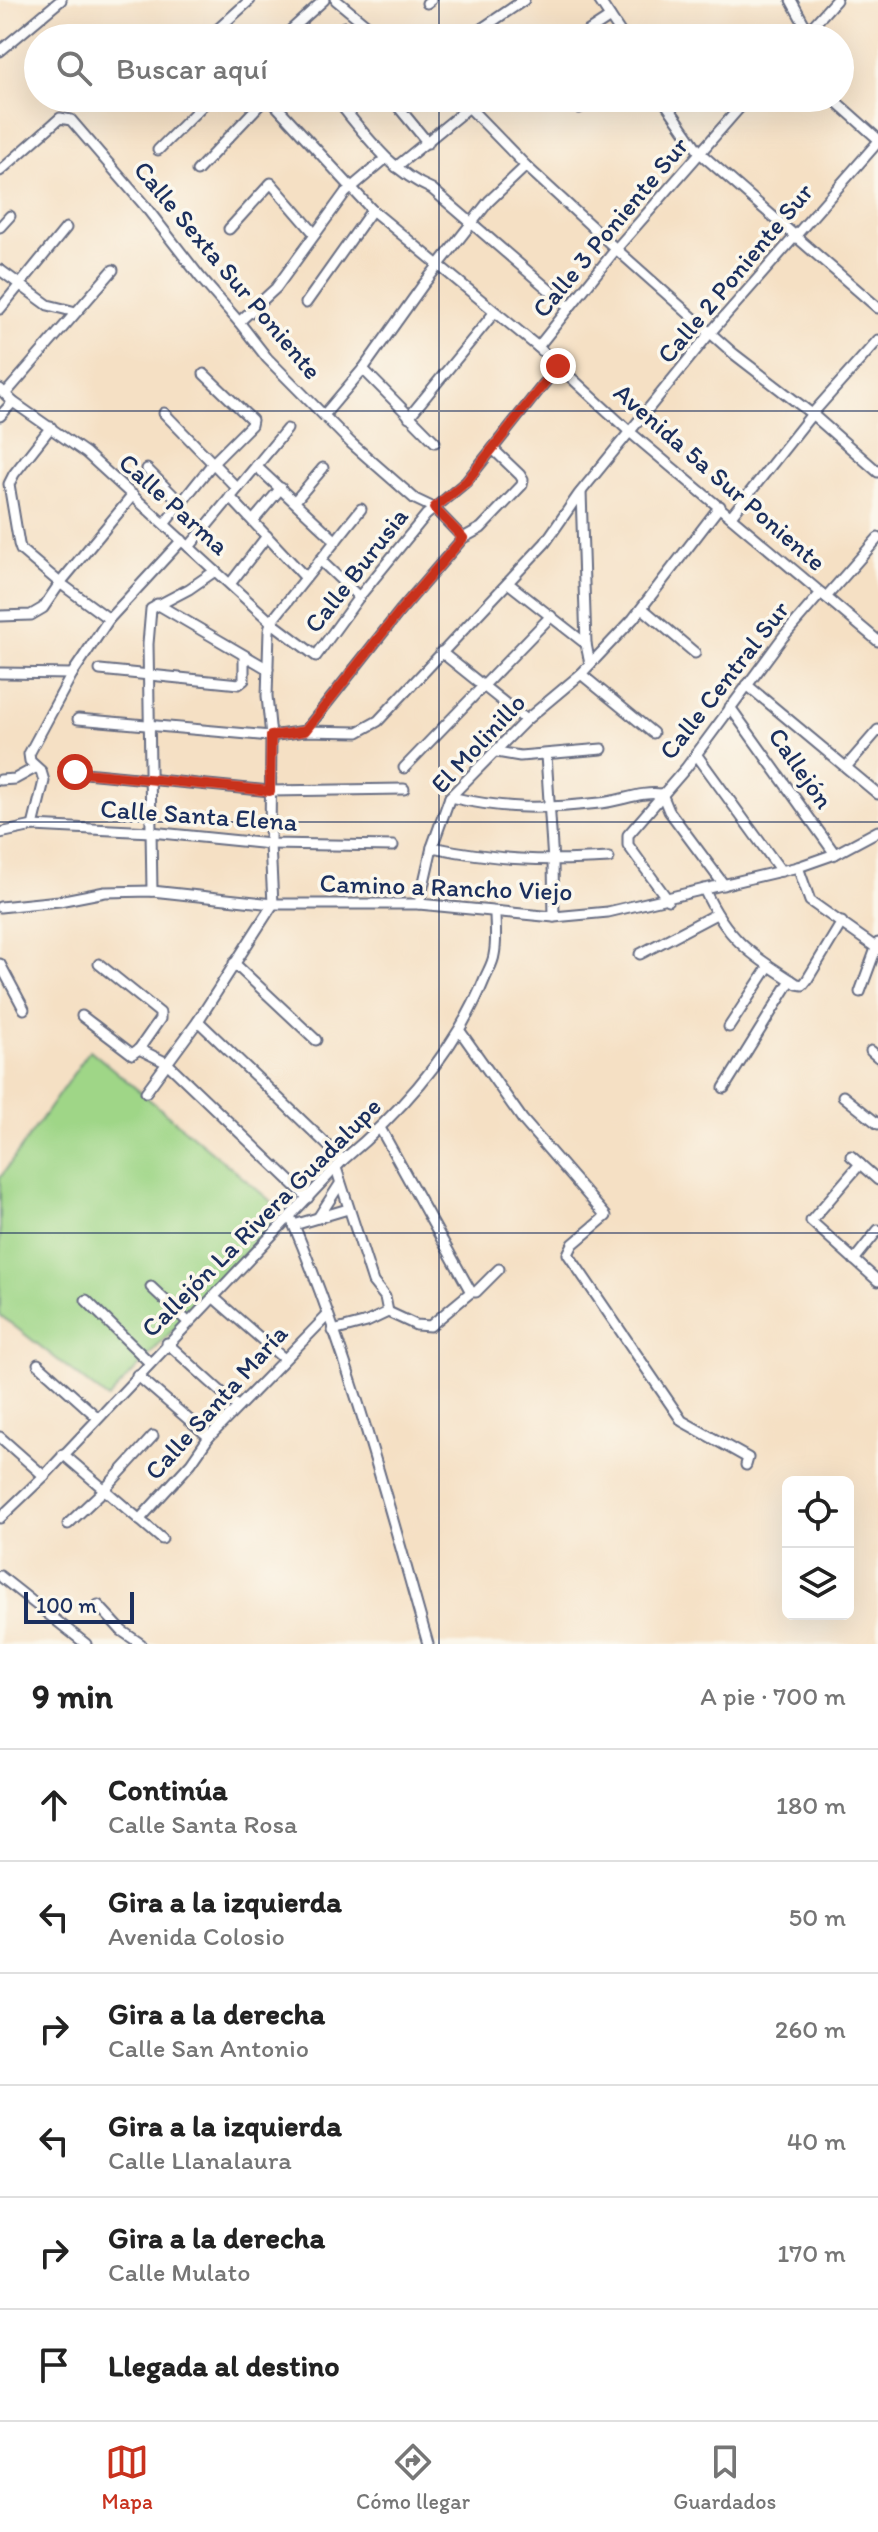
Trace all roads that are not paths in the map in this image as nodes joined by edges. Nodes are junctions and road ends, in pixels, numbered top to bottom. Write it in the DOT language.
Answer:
graph roads {
  1 [pos="61,0"];
  2 [pos="250,0"];
  3 [pos="324,0"];
  4 [pos="336,0"];
  5 [pos="524,0"];
  6 [pos="599,0"];
  7 [pos="791,0"];
  8 [pos="836,0"];
  9 [pos="610,17"];
  10 [pos="32,24"];
  11 [pos="225,24"];
  12 [pos="297,24"];
  13 [pos="365,24"];
  14 [pos="489,24"];
  15 [pos="599,24"];
  16 [pos="615,24"];
  17 [pos="801,24"];
  18 [pos="814,24"];
  19 [pos="24,31"];
  20 [pos="0,51"];
  21 [pos="196,112"];
  22 [pos="254,112"];
  23 [pos="281,112"];
  24 [pos="346,112"];
  25 [pos="403,112"];
  26 [pos="463,112"];
  27 [pos="472,112"];
  28 [pos="672,112"];
  29 [pos="736,112"];
  30 [pos="847,112"];
  31 [pos="878,141"];
  32 [pos="428,143"];
  33 [pos="158,150"];
  34 [pos="700,153"];
  35 [pos="385,159"];
  36 [pos="526,166"];
  37 [pos="396,167"];
  38 [pos="0,171"];
  39 [pos="197,171"];
  40 [pos="350,189"];
  41 [pos="372,210"];
  42 [pos="10,216"];
  43 [pos="471,223"];
  44 [pos="0,227"];
  45 [pos="66,228"];
  46 [pos="229,229"];
  47 [pos="315,234"];
  48 [pos="795,234"];
  49 [pos="616,249"];
  50 [pos="439,265"];
  51 [pos="0,270"];
  52 [pos="113,270"];
  53 [pos="21,284"];
  54 [pos="306,303"];
  55 [pos="569,307"];
  56 [pos="878,308"];
  57 [pos="0,309"];
  58 [pos="76,312"];
  59 [pos="494,313"];
  60 [pos="239,322"];
  61 [pos="710,333"];
  62 [pos="878,340"];
  63 [pos="538,347"];
  64 [pos="558,366"];
  65 [pos="363,369"];
  66 [pos="204,374"];
  67 [pos="3,391"];
  68 [pos="13,402"];
  69 [pos="164,413"];
  70 [pos="812,414"];
  71 [pos="324,415"];
  72 [pos="0,416"];
  73 [pos="409,417"];
  74 [pos="51,427"];
  75 [pos="287,429"];
  76 [pos="631,433"];
  77 [pos="435,442"];
  78 [pos="493,449"];
  79 [pos="213,463"];
  80 [pos="256,466"];
  81 [pos="323,468"];
  82 [pos="147,469"];
  83 [pos="878,472"];
  84 [pos="281,488"];
  85 [pos="581,491"];
  86 [pos="233,492"];
  87 [pos="133,495"];
  88 [pos="295,501"];
  89 [pos="182,504"];
  90 [pos="720,506"];
  91 [pos="361,509"];
  92 [pos="432,509"];
  93 [pos="731,516"];
  94 [pos="253,521"];
  95 [pos="165,523"];
  96 [pos="267,536"];
  97 [pos="463,538"];
  98 [pos="878,538"];
  99 [pos="336,541"];
  100 [pos="186,544"];
  101 [pos="320,560"];
  102 [pos="215,571"];
  103 [pos="305,577"];
  104 [pos="60,583"];
  105 [pos="508,583"];
  106 [pos="230,584"];
  107 [pos="823,595"];
  108 [pos="359,597"];
  109 [pos="157,604"];
  110 [pos="642,608"];
  111 [pos="0,616"];
  112 [pos="551,616"];
  113 [pos="109,619"];
  114 [pos="271,622"];
  115 [pos="878,641"];
  116 [pos="586,644"];
  117 [pos="441,652"];
  118 [pos="695,653"];
  119 [pos="244,656"];
  120 [pos="316,656"];
  121 [pos="590,664"];
  122 [pos="268,669"];
  123 [pos="100,670"];
  124 [pos="0,673"];
  125 [pos="72,674"];
  126 [pos="581,674"];
  127 [pos="149,675"];
  128 [pos="483,685"];
  129 [pos="747,685"];
  130 [pos="730,707"];
  131 [pos="78,719"];
  132 [pos="526,720"];
  133 [pos="149,724"];
  134 [pos="878,730"];
  135 [pos="305,731"];
  136 [pos="653,733"];
  137 [pos="271,736"];
  138 [pos="602,749"];
  139 [pos="497,752"];
  140 [pos="696,754"];
  141 [pos="546,755"];
  142 [pos="846,767"];
  143 [pos="35,768"];
  144 [pos="404,768"];
  145 [pos="75,772"];
  146 [pos="0,780"];
  147 [pos="150,780"];
  148 [pos="404,789"];
  149 [pos="270,791"];
  150 [pos="662,794"];
  151 [pos="878,794"];
  152 [pos="450,797"];
  153 [pos="550,809"];
  154 [pos="33,826"];
  155 [pos="878,831"];
  156 [pos="151,832"];
  157 [pos="0,833"];
  158 [pos="270,844"];
  159 [pos="393,846"];
  160 [pos="432,847"];
  161 [pos="835,854"];
  162 [pos="609,858"];
  163 [pos="553,862"];
  164 [pos="798,867"];
  165 [pos="781,871"];
  166 [pos="724,885"];
  167 [pos="704,889"];
  168 [pos="152,891"];
  169 [pos="668,900"];
  170 [pos="273,904"];
  171 [pos="419,904"];
  172 [pos="0,907"];
  173 [pos="495,913"];
  174 [pos="716,914"];
  175 [pos="554,917"];
  176 [pos="842,922"];
  177 [pos="877,946"];
  178 [pos="640,954"];
  179 [pos="234,963"];
  180 [pos="0,964"];
  181 [pos="99,964"];
  182 [pos="769,966"];
  183 [pos="791,980"];
  184 [pos="860,992"];
  185 [pos="24,1009"];
  186 [pos="82,1016"];
  187 [pos="198,1021"];
  188 [pos="729,1027"];
  189 [pos="460,1031"];
  190 [pos="316,1040"];
  191 [pos="139,1049"];
  192 [pos="167,1063"];
  193 [pos="724,1088"];
  194 [pos="146,1092"];
  195 [pos="843,1096"];
  196 [pos="878,1124"];
  197 [pos="380,1128"];
  198 [pos="851,1156"];
  199 [pos="339,1164"];
  200 [pos="860,1164"];
  201 [pos="878,1180"];
  202 [pos="340,1184"];
  203 [pos="308,1198"];
  204 [pos="348,1209"];
  205 [pos="318,1218"];
  206 [pos="292,1220"];
  207 [pos="878,1230"];
  208 [pos="854,1260"];
  209 [pos="499,1269"];
  210 [pos="878,1281"];
  211 [pos="151,1287"];
  212 [pos="471,1292"];
  213 [pos="213,1297"];
  214 [pos="86,1300"];
  215 [pos="388,1312"];
  216 [pos="328,1315"];
  217 [pos="188,1322"];
  218 [pos="333,1331"];
  219 [pos="167,1343"];
  220 [pos="283,1358"];
  221 [pos="149,1362"];
  222 [pos="38,1364"];
  223 [pos="137,1375"];
  224 [pos="238,1407"];
  225 [pos="97,1417"];
  226 [pos="153,1436"];
  227 [pos="209,1437"];
  228 [pos="2,1441"];
  229 [pos="63,1454"];
  230 [pos="746,1465"];
  231 [pos="44,1476"];
  232 [pos="104,1490"];
  233 [pos="0,1518"];
  234 [pos="139,1520"];
  235 [pos="68,1524"];
  236 [pos="162,1539"];
  237 [pos="0,1576"];
  238 [pos="98,1605"];
  239 [pos="86,1644"];
  240 [pos="141,1644"];
  241 [pos="428,1644"];
  1 -- 10 [label="street"];
  2 -- 11 [label="street"];
  3 -- 12 [label="street"];
  4 -- 13 [label="street"];
  5 -- 14 [label="street"];
  6 -- 9 [label="street"];
  7 -- 17 [label="street"];
  8 -- 18 [label="street"];
  9 -- 15 [label="street"];
  9 -- 16 [label="street"];
  19 -- 20 [label="street"];
  21 -- 33 [label="street"];
  22 -- 39 [label="street"];
  23 -- 40 [label="street, Avenida 5a Sur Poniente"];
  24 -- 35 [label="street"];
  25 -- 32 [label="street"];
  26 -- 32 [label="street"];
  27 -- 36 [label="street"];
  28 -- 34 [label="street"];
  29 -- 34 [label="street, Calle 3 Poniente Sur"];
  30 -- 31 [label="street"];
  31 -- 48 [label="street, Calle 2 Poniente Sur"];
  32 -- 37 [label="street"];
  34 -- 48 [label="street"];
  34 -- 49 [label="street, Calle 3 Poniente Sur"];
  35 -- 37 [label="street"];
  35 -- 40 [label="street"];
  36 -- 43 [label="street"];
  36 -- 49 [label="street"];
  37 -- 43 [label="street"];
  38 -- 60 [label="street, Calle Sexta Sur Poniente"];
  40 -- 41 [label="street, Avenida 5a Sur Poniente"];
  40 -- 47 [label="street"];
  41 -- 50 [label="street, Avenida 5a Sur Poniente"];
  41 -- 54 [label="street"];
  42 -- 44 [label="street"];
  43 -- 50 [label="street"];
  43 -- 55 [label="street"];
  45 -- 53 [label="street"];
  46 -- 47 [label="street"];
  47 -- 60 [label="street"];
  48 -- 56 [label="street"];
  48 -- 61 [label="street, Calle 2 Poniente Sur"];
  49 -- 55 [label="street, Calle 3 Poniente Sur"];
  49 -- 61 [label="street"];
  50 -- 59 [label="street, Avenida 5a Sur Poniente"];
  50 -- 65 [label="street"];
  51 -- 53 [label="street"];
  52 -- 58 [label="street"];
  53 -- 57 [label="street"];
  53 -- 58 [label="street"];
  55 -- 63 [label="street, Calle 3 Poniente Sur"];
  58 -- 67 [label="street"];
  59 -- 63 [label="street, Avenida 5a Sur Poniente"];
  59 -- 73 [label="street"];
  60 -- 71 [label="street, Calle Sexta Sur Poniente"];
  61 -- 70 [label="street"];
  61 -- 76 [label="street, Calle 2 Poniente Sur"];
  62 -- 70 [label="street"];
  63 -- 64 [label="street, Avenida 5a Sur Poniente"];
  64 -- 76 [label="street, Avenida 5a Sur Poniente"];
  64 -- 78 [label="street, Calle Burusia"];
  65 -- 71 [label="street"];
  65 -- 73 [label="street, Calle Sexta Sur Poniente"];
  66 -- 79 [label="street"];
  67 -- 68 [label="street, Calle Parma"];
  68 -- 72 [label="street"];
  68 -- 74 [label="street, Calle Parma"];
  69 -- 79 [label="street"];
  70 -- 83 [label="street"];
  70 -- 93 [label="street"];
  71 -- 92 [label="street, Calle Sexta Sur Poniente"];
  73 -- 77 [label="street, Calle Sexta Sur Poniente"];
  74 -- 87 [label="street, Calle Parma"];
  74 -- 104 [label="street"];
  75 -- 80 [label="street"];
  76 -- 85 [label="street, Calle 2 Poniente Sur"];
  76 -- 90 [label="street, Avenida 5a Sur Poniente"];
  78 -- 92 [label="street, Calle Burusia"];
  78 -- 97 [label="street"];
  79 -- 86 [label="street"];
  79 -- 89 [label="street"];
  80 -- 84 [label="street"];
  80 -- 86 [label="street"];
  81 -- 88 [label="street"];
  82 -- 89 [label="street"];
  84 -- 88 [label="street"];
  84 -- 94 [label="street"];
  85 -- 105 [label="street, Calle 2 Poniente Sur"];
  85 -- 116 [label="street"];
  86 -- 94 [label="street"];
  86 -- 100 [label="street"];
  87 -- 95 [label="street, Calle Parma"];
  87 -- 104 [label="street"];
  88 -- 99 [label="street"];
  89 -- 95 [label="street"];
  90 -- 93 [label="street, Avenida 5a Sur Poniente"];
  90 -- 110 [label="street, El Molinillo"];
  91 -- 99 [label="street"];
  92 -- 97 [label="street, Calle Sexta Sur Poniente"];
  92 -- 108 [label="street, Calle Burusia"];
  93 -- 107 [label="street, Avenida 5a Sur Poniente"];
  94 -- 96 [label="street"];
  95 -- 100 [label="street, Calle Parma"];
  96 -- 103 [label="street"];
  96 -- 106 [label="street"];
  97 -- 135 [label="street"];
  98 -- 107 [label="street, Calle Central Sur"];
  99 -- 101 [label="street"];
  100 -- 102 [label="street, Calle Parma"];
  100 -- 113 [label="street"];
  101 -- 103 [label="street"];
  101 -- 108 [label="street"];
  102 -- 106 [label="street, Calle Parma"];
  102 -- 109 [label="street"];
  103 -- 114 [label="street"];
  104 -- 111 [label="street"];
  104 -- 113 [label="street"];
  105 -- 112 [label="street"];
  105 -- 117 [label="street, Calle 2 Poniente Sur"];
  106 -- 114 [label="street, Calle Parma"];
  107 -- 115 [label="street, Avenida 5a Sur Poniente"];
  107 -- 129 [label="street, Calle Central Sur"];
  108 -- 120 [label="street, Calle Burusia"];
  109 -- 119 [label="street"];
  109 -- 127 [label="street"];
  110 -- 118 [label="street"];
  110 -- 121 [label="street, El Molinillo"];
  112 -- 116 [label="street"];
  112 -- 128 [label="street"];
  113 -- 125 [label="street"];
  114 -- 120 [label="street, Calle Parma"];
  114 -- 122 [label="street"];
  116 -- 121 [label="street"];
  117 -- 128 [label="street"];
  117 -- 135 [label="street, Calle 2 Poniente Sur"];
  119 -- 122 [label="street"];
  119 -- 127 [label="street"];
  121 -- 126 [label="street, El Molinillo"];
  122 -- 137 [label="street"];
  123 -- 127 [label="street"];
  124 -- 125 [label="street"];
  125 -- 143 [label="street"];
  126 -- 132 [label="street, El Molinillo"];
  126 -- 136 [label="street"];
  127 -- 133 [label="street"];
  128 -- 132 [label="street"];
  128 -- 144 [label="street"];
  129 -- 130 [label="street, Calle Central Sur"];
  129 -- 142 [label="street"];
  130 -- 140 [label="street, Calle Central Sur"];
  130 -- 161 [label="street, Callejón"];
  131 -- 133 [label="street, Calle 2 Poniente Sur"];
  132 -- 139 [label="street, El Molinillo"];
  133 -- 137 [label="street, Calle 2 Poniente Sur"];
  133 -- 147 [label="street"];
  134 -- 142 [label="street"];
  135 -- 137 [label="street, Calle 2 Poniente Sur"];
  137 -- 149 [label="street"];
  138 -- 141 [label="street"];
  139 -- 141 [label="street"];
  139 -- 152 [label="street, El Molinillo"];
  140 -- 150 [label="street, Calle Central Sur"];
  140 -- 165 [label="street"];
  141 -- 153 [label="street"];
  142 -- 151 [label="street"];
  143 -- 146 [label="street"];
  143 -- 154 [label="street"];
  145 -- 147 [label="street"];
  147 -- 149 [label="street"];
  147 -- 156 [label="street"];
  148 -- 149 [label="street"];
  149 -- 158 [label="street"];
  150 -- 153 [label="street"];
  150 -- 166 [label="street"];
  150 -- 169 [label="street, Calle Central Sur"];
  152 -- 153 [label="street"];
  152 -- 160 [label="street, El Molinillo"];
  153 -- 163 [label="street"];
  154 -- 156 [label="street, Calle Santa Elena"];
  154 -- 157 [label="street, Calle Santa Elena"];
  155 -- 161 [label="street, Camino a Rancho Viejo"];
  156 -- 158 [label="street, Calle Santa Elena"];
  156 -- 168 [label="street"];
  158 -- 159 [label="street, Calle Santa Elena"];
  158 -- 170 [label="street"];
  160 -- 163 [label="street"];
  160 -- 171 [label="street, El Molinillo"];
  161 -- 164 [label="street, Camino a Rancho Viejo"];
  162 -- 163 [label="street"];
  163 -- 175 [label="street"];
  164 -- 165 [label="street, Camino a Rancho Viejo"];
  164 -- 176 [label="street"];
  165 -- 166 [label="street, Camino a Rancho Viejo"];
  166 -- 167 [label="street, Camino a Rancho Viejo"];
  167 -- 169 [label="street, Camino a Rancho Viejo"];
  167 -- 174 [label="street"];
  168 -- 170 [label="street, Camino a Rancho Viejo"];
  168 -- 172 [label="street, Camino a Rancho Viejo"];
  169 -- 175 [label="street, Camino a Rancho Viejo"];
  170 -- 171 [label="street, Camino a Rancho Viejo"];
  170 -- 179 [label="street"];
  171 -- 173 [label="street, Camino a Rancho Viejo"];
  173 -- 175 [label="street, Camino a Rancho Viejo"];
  173 -- 189 [label="street, Callejón La Rivera Guadalupe"];
  174 -- 178 [label="street"];
  174 -- 182 [label="street"];
  176 -- 177 [label="street"];
  176 -- 183 [label="street"];
  177 -- 184 [label="street"];
  179 -- 187 [label="street"];
  179 -- 190 [label="street"];
  180 -- 185 [label="street"];
  181 -- 191 [label="street"];
  182 -- 183 [label="street"];
  182 -- 188 [label="street"];
  183 -- 193 [label="street"];
  186 -- 191 [label="street"];
  187 -- 192 [label="street"];
  187 -- 199 [label="street"];
  189 -- 197 [label="street, Callejón La Rivera Guadalupe"];
  189 -- 230 [label="street"];
  191 -- 192 [label="street"];
  192 -- 194 [label="street"];
  192 -- 203 [label="street"];
  195 -- 196 [label="street"];
  197 -- 199 [label="street, Callejón La Rivera Guadalupe"];
  197 -- 212 [label="street"];
  198 -- 200 [label="street"];
  199 -- 202 [label="street"];
  199 -- 203 [label="street, Callejón La Rivera Guadalupe"];
  200 -- 201 [label="street"];
  200 -- 208 [label="street"];
  202 -- 204 [label="street"];
  202 -- 205 [label="street"];
  203 -- 206 [label="street, Callejón La Rivera Guadalupe"];
  204 -- 205 [label="street"];
  204 -- 215 [label="street"];
  205 -- 206 [label="street"];
  206 -- 213 [label="street, Callejón La Rivera Guadalupe"];
  206 -- 216 [label="street"];
  207 -- 208 [label="street"];
  208 -- 210 [label="street"];
  209 -- 212 [label="street"];
  211 -- 217 [label="street"];
  212 -- 215 [label="street"];
  213 -- 217 [label="street, Callejón La Rivera Guadalupe"];
  213 -- 220 [label="street"];
  214 -- 221 [label="street"];
  215 -- 218 [label="street"];
  216 -- 218 [label="street"];
  216 -- 220 [label="street, Calle Santa María"];
  217 -- 219 [label="street, Callejón La Rivera Guadalupe"];
  218 -- 241 [label="street"];
  219 -- 221 [label="street, Callejón La Rivera Guadalupe"];
  219 -- 224 [label="street"];
  220 -- 224 [label="street, Calle Santa María"];
  221 -- 223 [label="street, Callejón La Rivera Guadalupe"];
  222 -- 225 [label="street"];
  223 -- 225 [label="street, Callejón La Rivera Guadalupe"];
  223 -- 227 [label="street"];
  224 -- 227 [label="street, Calle Santa María"];
  225 -- 229 [label="street, Callejón La Rivera Guadalupe"];
  226 -- 232 [label="street"];
  227 -- 234 [label="street, Calle Santa María"];
  228 -- 231 [label="street"];
  229 -- 231 [label="street, Callejón La Rivera Guadalupe"];
  229 -- 232 [label="street"];
  231 -- 233 [label="street, Callejón La Rivera Guadalupe"];
  232 -- 234 [label="street"];
  232 -- 235 [label="street"];
  234 -- 236 [label="street"];
  237 -- 239 [label="street"];
  238 -- 240 [label="street"];
}
